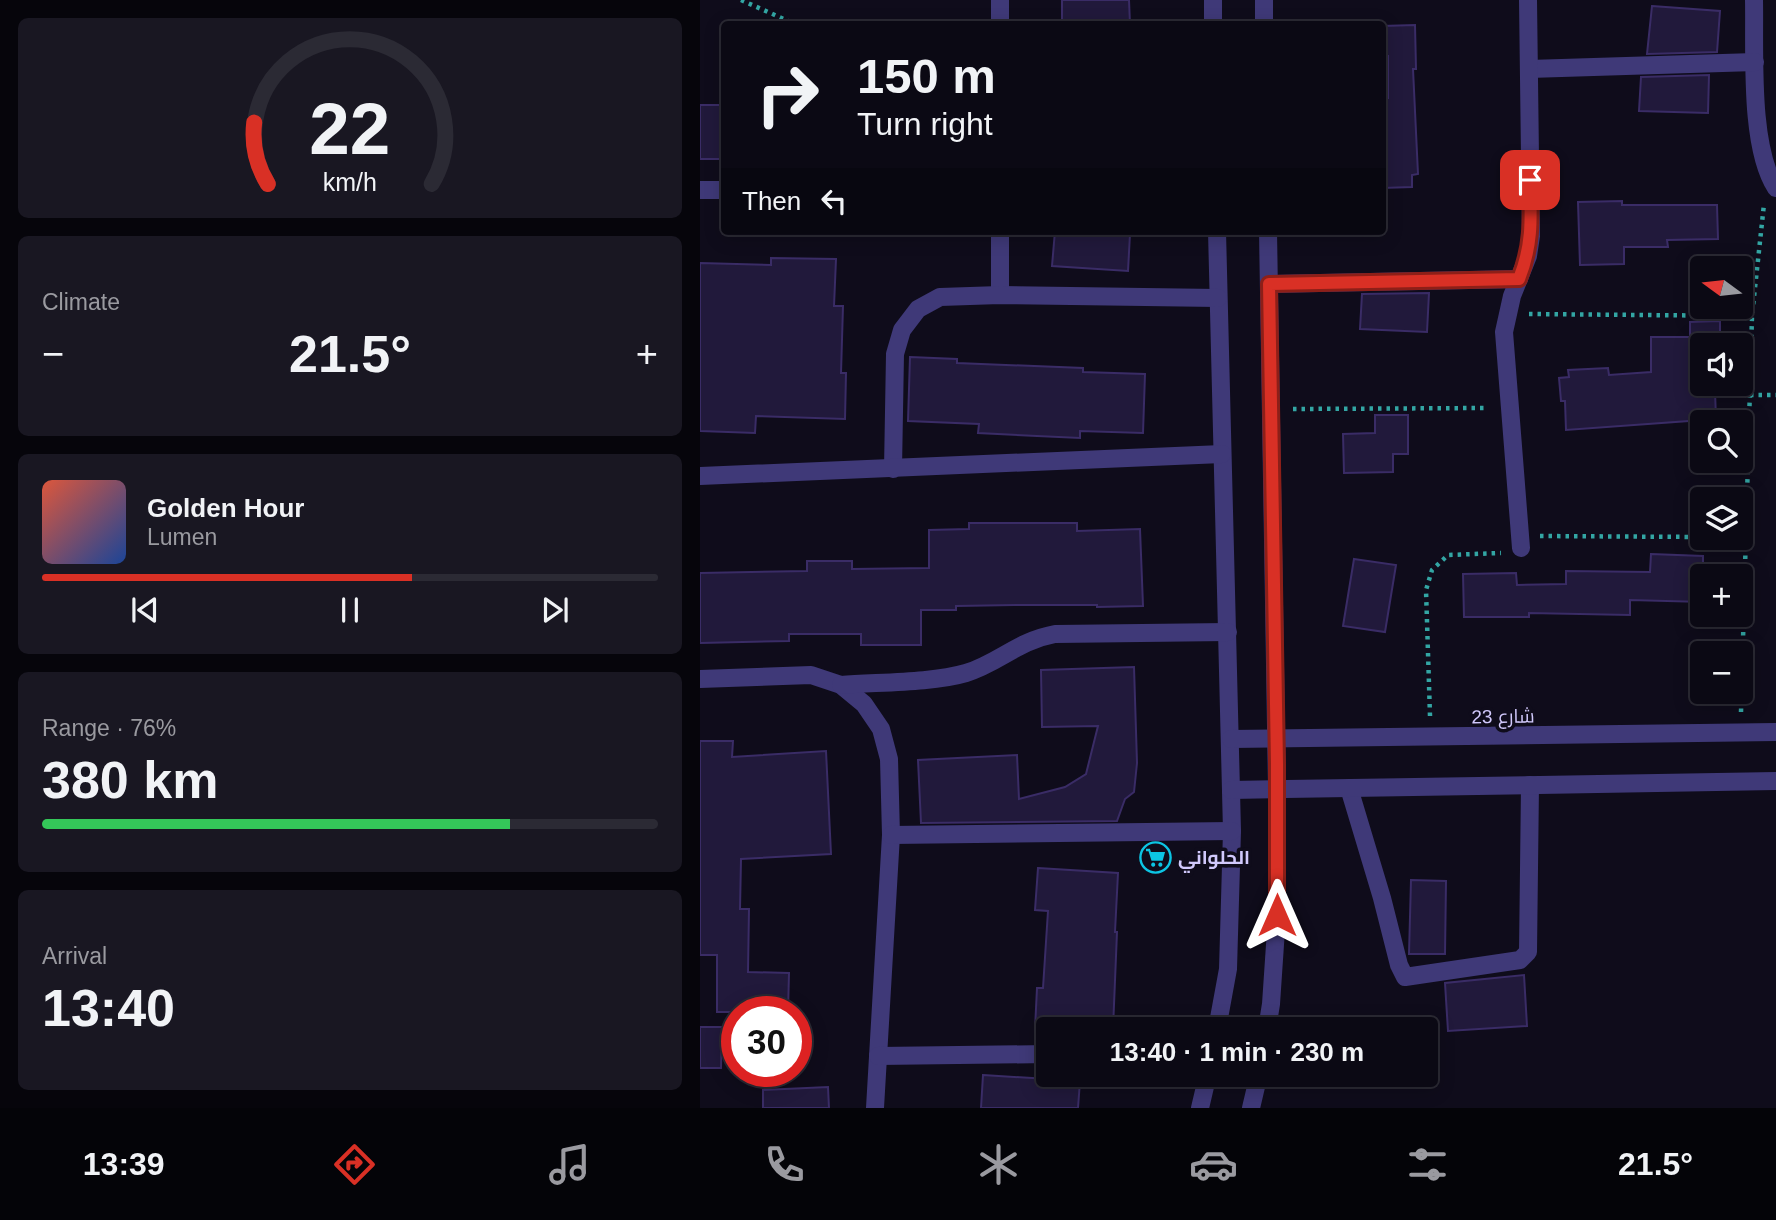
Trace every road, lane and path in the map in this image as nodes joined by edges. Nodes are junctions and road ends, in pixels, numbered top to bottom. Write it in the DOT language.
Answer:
graph roads {
  1 [pos="741,0"];
  2 [pos="1000,0"];
  3 [pos="1213,0"];
  4 [pos="1264,0"];
  5 [pos="1528,0"];
  6 [pos="1754,0"];
  7 [pos="788,21"];
  8 [pos="1000,21"];
  9 [pos="1213,21"];
  10 [pos="1264,21"];
  11 [pos="1755,62"];
  12 [pos="1529,69"];
  13 [pos="1772,182"];
  14 [pos="700,190"];
  15 [pos="721,190"];
  16 [pos="1000,235"];
  17 [pos="1217,235"];
  18 [pos="1268,235"];
  19 [pos="1519,279"];
  20 [pos="1269,284"];
  21 [pos="1000,295"];
  22 [pos="1218,298"];
  23 [pos="1754,303"];
  24 [pos="1507,314"];
  25 [pos="1690,315"];
  26 [pos="1753,395"];
  27 [pos="1776,395"];
  28 [pos="1750,396"];
  29 [pos="1509,408"];
  30 [pos="1272,409"];
  31 [pos="1222,454"];
  32 [pos="893,469"];
  33 [pos="700,476"];
  34 [pos="1747,487"];
  35 [pos="1690,537"];
  36 [pos="1521,548"];
  37 [pos="1746,550"];
  38 [pos="1228,632"];
  39 [pos="700,679"];
  40 [pos="841,685"];
  41 [pos="1776,732"];
  42 [pos="1740,733"];
  43 [pos="1277,738"];
  44 [pos="1430,738"];
  45 [pos="1231,739"];
  46 [pos="1776,781"];
  47 [pos="1531,785"];
  48 [pos="1349,788"];
  49 [pos="1278,789"];
  50 [pos="1231,790"];
  51 [pos="1232,831"];
  52 [pos="891,835"];
  53 [pos="1219,1017"];
  54 [pos="1269,1017"];
  55 [pos="1036,1054"];
  56 [pos="878,1056"];
  57 [pos="1205,1087"];
  58 [pos="1256,1087"];
  59 [pos="875,1108"];
  60 [pos="1200,1108"];
  61 [pos="1251,1108"];
  1 -- 7 [label="path"];
  2 -- 8 [label="street"];
  3 -- 9 [label="street"];
  4 -- 10 [label="street"];
  5 -- 12 [label="street"];
  6 -- 11 [label="street"];
  11 -- 12 [label="street"];
  11 -- 13 [label="street"];
  12 -- 19 [label="street"];
  13 -- 23 [label="path"];
  14 -- 15 [label="street"];
  16 -- 21 [label="street"];
  17 -- 22 [label="street"];
  18 -- 20 [label="street"];
  19 -- 20 [label="street"];
  19 -- 24 [label="street"];
  20 -- 30 [label="street"];
  21 -- 22 [label="street"];
  21 -- 32 [label="street"];
  22 -- 31 [label="street"];
  24 -- 25 [label="path"];
  24 -- 29 [label="street"];
  26 -- 27 [label="path"];
  28 -- 34 [label="path"];
  29 -- 30 [label="path"];
  29 -- 36 [label="street"];
  30 -- 43 [label="street"];
  31 -- 32 [label="street"];
  31 -- 38 [label="street"];
  32 -- 33 [label="street"];
  35 -- 36 [label="path"];
  36 -- 44 [label="path"];
  37 -- 42 [label="path"];
  38 -- 40 [label="street"];
  38 -- 45 [label="street"];
  39 -- 40 [label="street"];
  40 -- 52 [label="street"];
  41 -- 42 [label="street, شارع 23"];
  42 -- 44 [label="street, شارع 23"];
  43 -- 44 [label="street, شارع 23"];
  43 -- 45 [label="street, شارع 23"];
  43 -- 49 [label="street"];
  45 -- 50 [label="street"];
  46 -- 47 [label="street"];
  47 -- 48 [label="street"];
  47 -- 48 [label="street"];
  48 -- 49 [label="street"];
  49 -- 50 [label="street"];
  49 -- 54 [label="street"];
  50 -- 51 [label="street"];
  51 -- 52 [label="street"];
  51 -- 53 [label="street"];
  52 -- 56 [label="street"];
  55 -- 56 [label="street"];
  56 -- 59 [label="street"];
  57 -- 60 [label="street"];
  58 -- 61 [label="street"];
}
